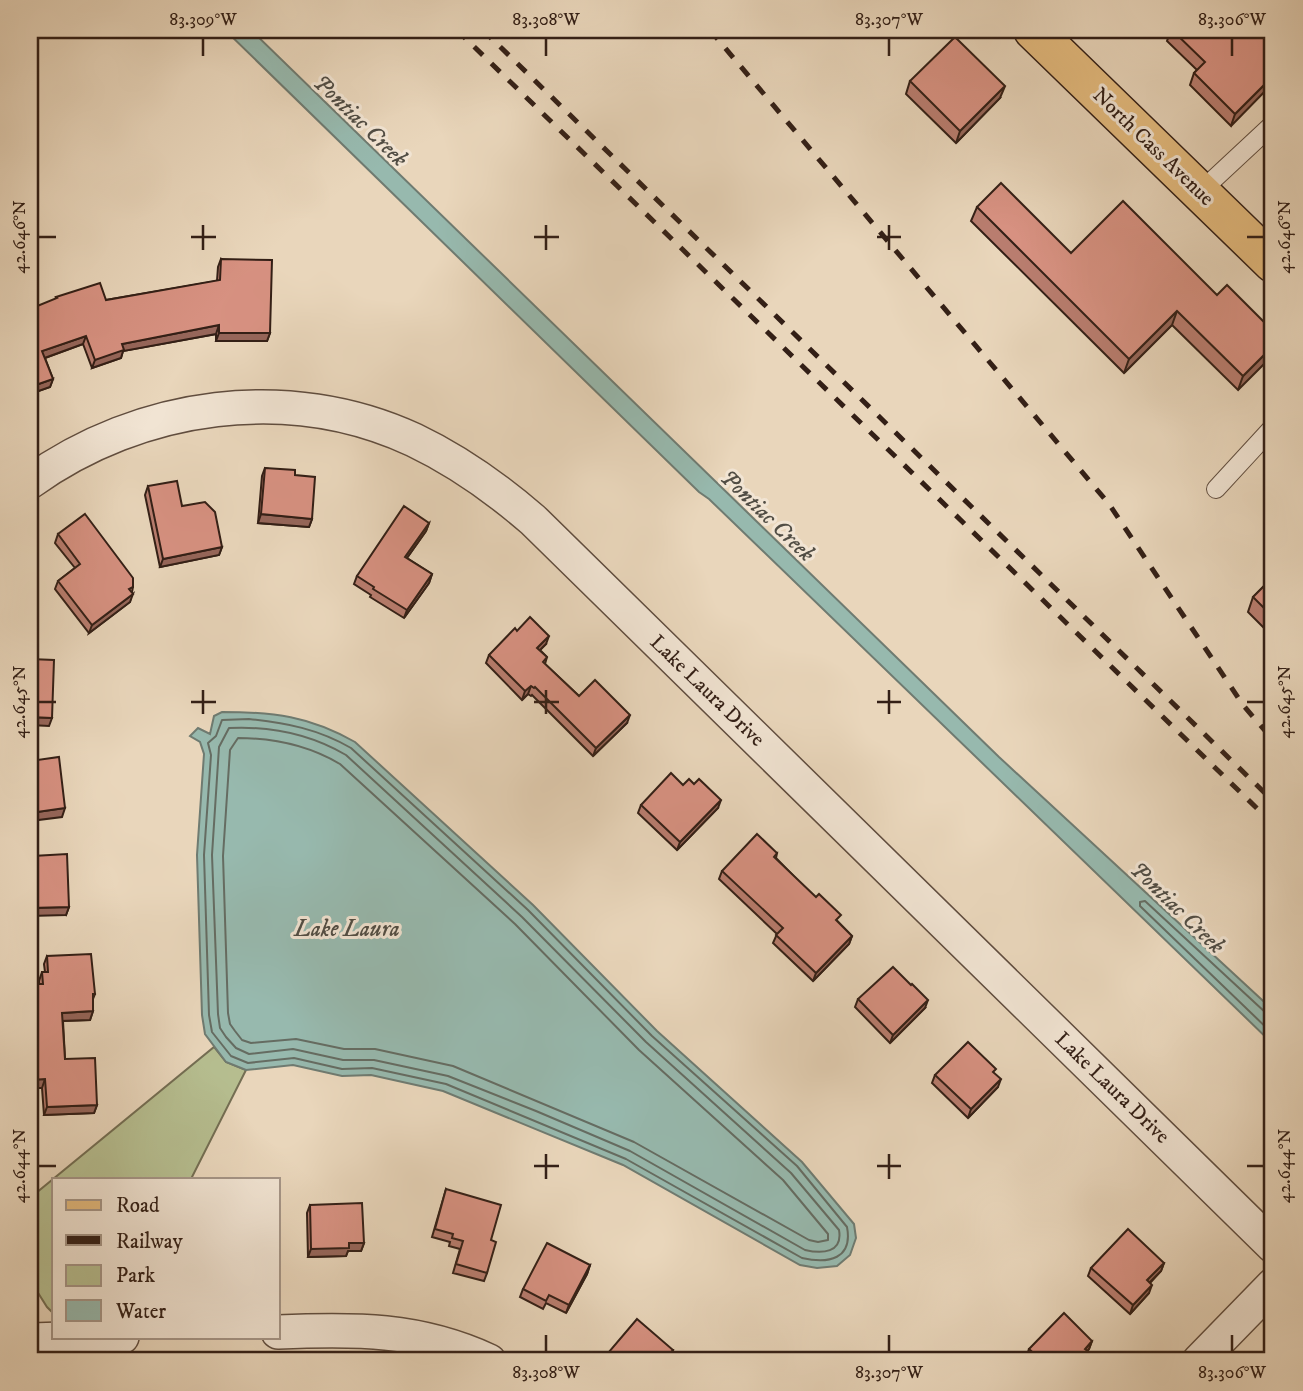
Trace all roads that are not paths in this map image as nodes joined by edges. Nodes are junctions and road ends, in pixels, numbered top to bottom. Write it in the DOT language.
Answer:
graph roads {
  1 [pos="1033,30"];
  2 [pos="1273,124"];
  3 [pos="1200,192"];
  4 [pos="1273,264"];
  5 [pos="1273,427"];
  6 [pos="30,482"];
  7 [pos="1216,489"];
  8 [pos="1273,1246"];
  9 [pos="1273,1284"];
  10 [pos="280,1332"];
  11 [pos="104,1338"];
  12 [pos="31,1342"];
  13 [pos="489,1361"];
  14 [pos="1199,1361"];
  1 -- 3 [label="main road, North Cass Avenue"];
  2 -- 3 [label="lane"];
  3 -- 4 [label="main road, North Cass Avenue"];
  5 -- 7 [label="lane"];
  6 -- 8 [label="street, Lake Laura Drive"];
  9 -- 14 [label="street"];
  10 -- 13 [label="street"];
  11 -- 12 [label="street"];
}
